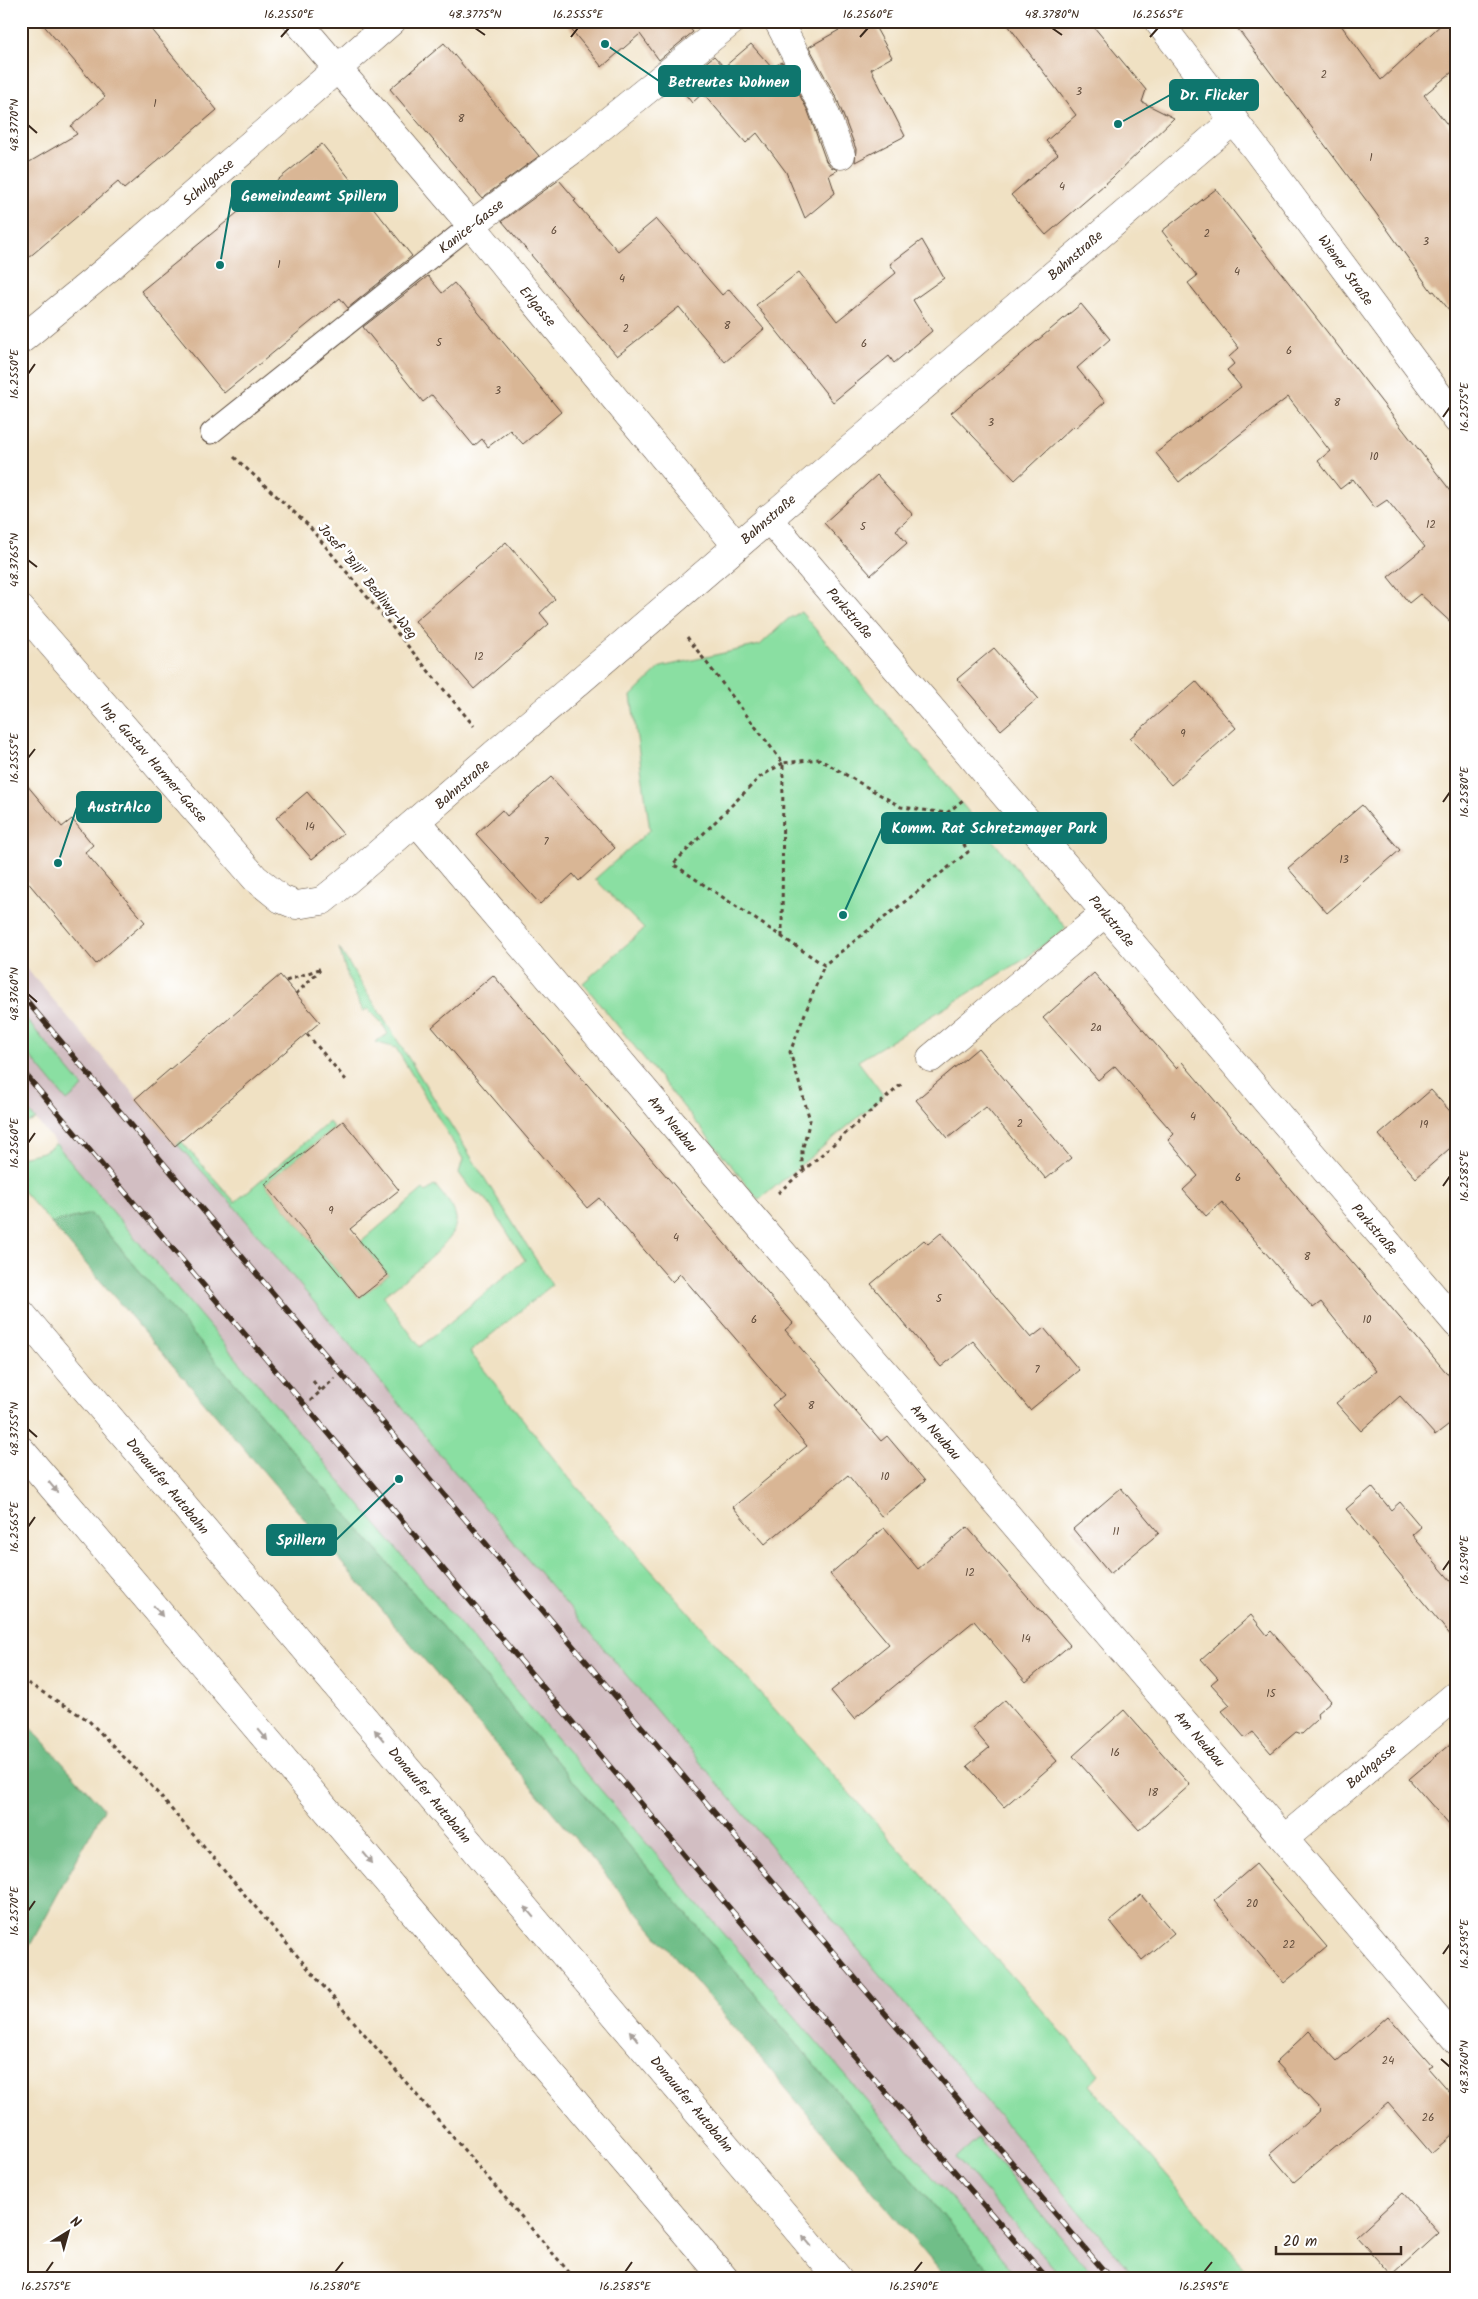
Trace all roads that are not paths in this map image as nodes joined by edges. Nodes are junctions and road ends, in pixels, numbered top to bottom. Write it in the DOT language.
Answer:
graph roads {
  1 [pos="297,21"];
  2 [pos="392,21"];
  3 [pos="732,21"];
  4 [pos="778,21"];
  5 [pos="1158,21"];
  6 [pos="337,69"];
  7 [pos="1234,120"];
  8 [pos="840,155"];
  9 [pos="471,225"];
  10 [pos="21,340"];
  11 [pos="1457,420"];
  12 [pos="211,433"];
  13 [pos="768,518"];
  14 [pos="737,546"];
  15 [pos="21,609"];
  16 [pos="417,822"];
  17 [pos="296,905"];
  18 [pos="1105,913"];
  19 [pos="931,1058"];
  20 [pos="21,1313"];
  21 [pos="1457,1324"];
  22 [pos="21,1450"];
  23 [pos="1457,1694"];
  24 [pos="1285,1838"];
  25 [pos="1457,2041"];
  26 [pos="724,2278"];
  27 [pos="838,2278"];
  1 -- 6 [label="main road, Erlgasse"];
  2 -- 6 [label="main road, Schulgasse"];
  3 -- 9 [label="main road, Kanice-Gasse"];
  4 -- 8 [label="main road"];
  5 -- 7 [label="main road, Wiener Straße"];
  6 -- 9 [label="main road, Erlgasse"];
  6 -- 10 [label="main road, Schulgasse"];
  7 -- 11 [label="main road, Wiener Straße"];
  7 -- 13 [label="main road, Bahnstraße"];
  9 -- 12 [label="lane, Kanice-Gasse"];
  9 -- 14 [label="main road, Erlgasse"];
  13 -- 14 [label="main road, Bahnstraße"];
  13 -- 18 [label="main road, Parkstraße"];
  14 -- 16 [label="main road, Bahnstraße"];
  15 -- 17 [label="main road, Ing. Gustav Harmer-Gasse"];
  16 -- 17 [label="main road, Bahnstraße"];
  16 -- 24 [label="main road, Am Neubau"];
  18 -- 19 [label="main road"];
  18 -- 21 [label="main road, Parkstraße"];
  27 -- 20 [label="main road, Donauufer Autobahn, one-way"];
  22 -- 26 [label="main road, one-way"];
  23 -- 24 [label="main road, Bachgasse"];
  24 -- 25 [label="main road, Am Neubau"];
}
